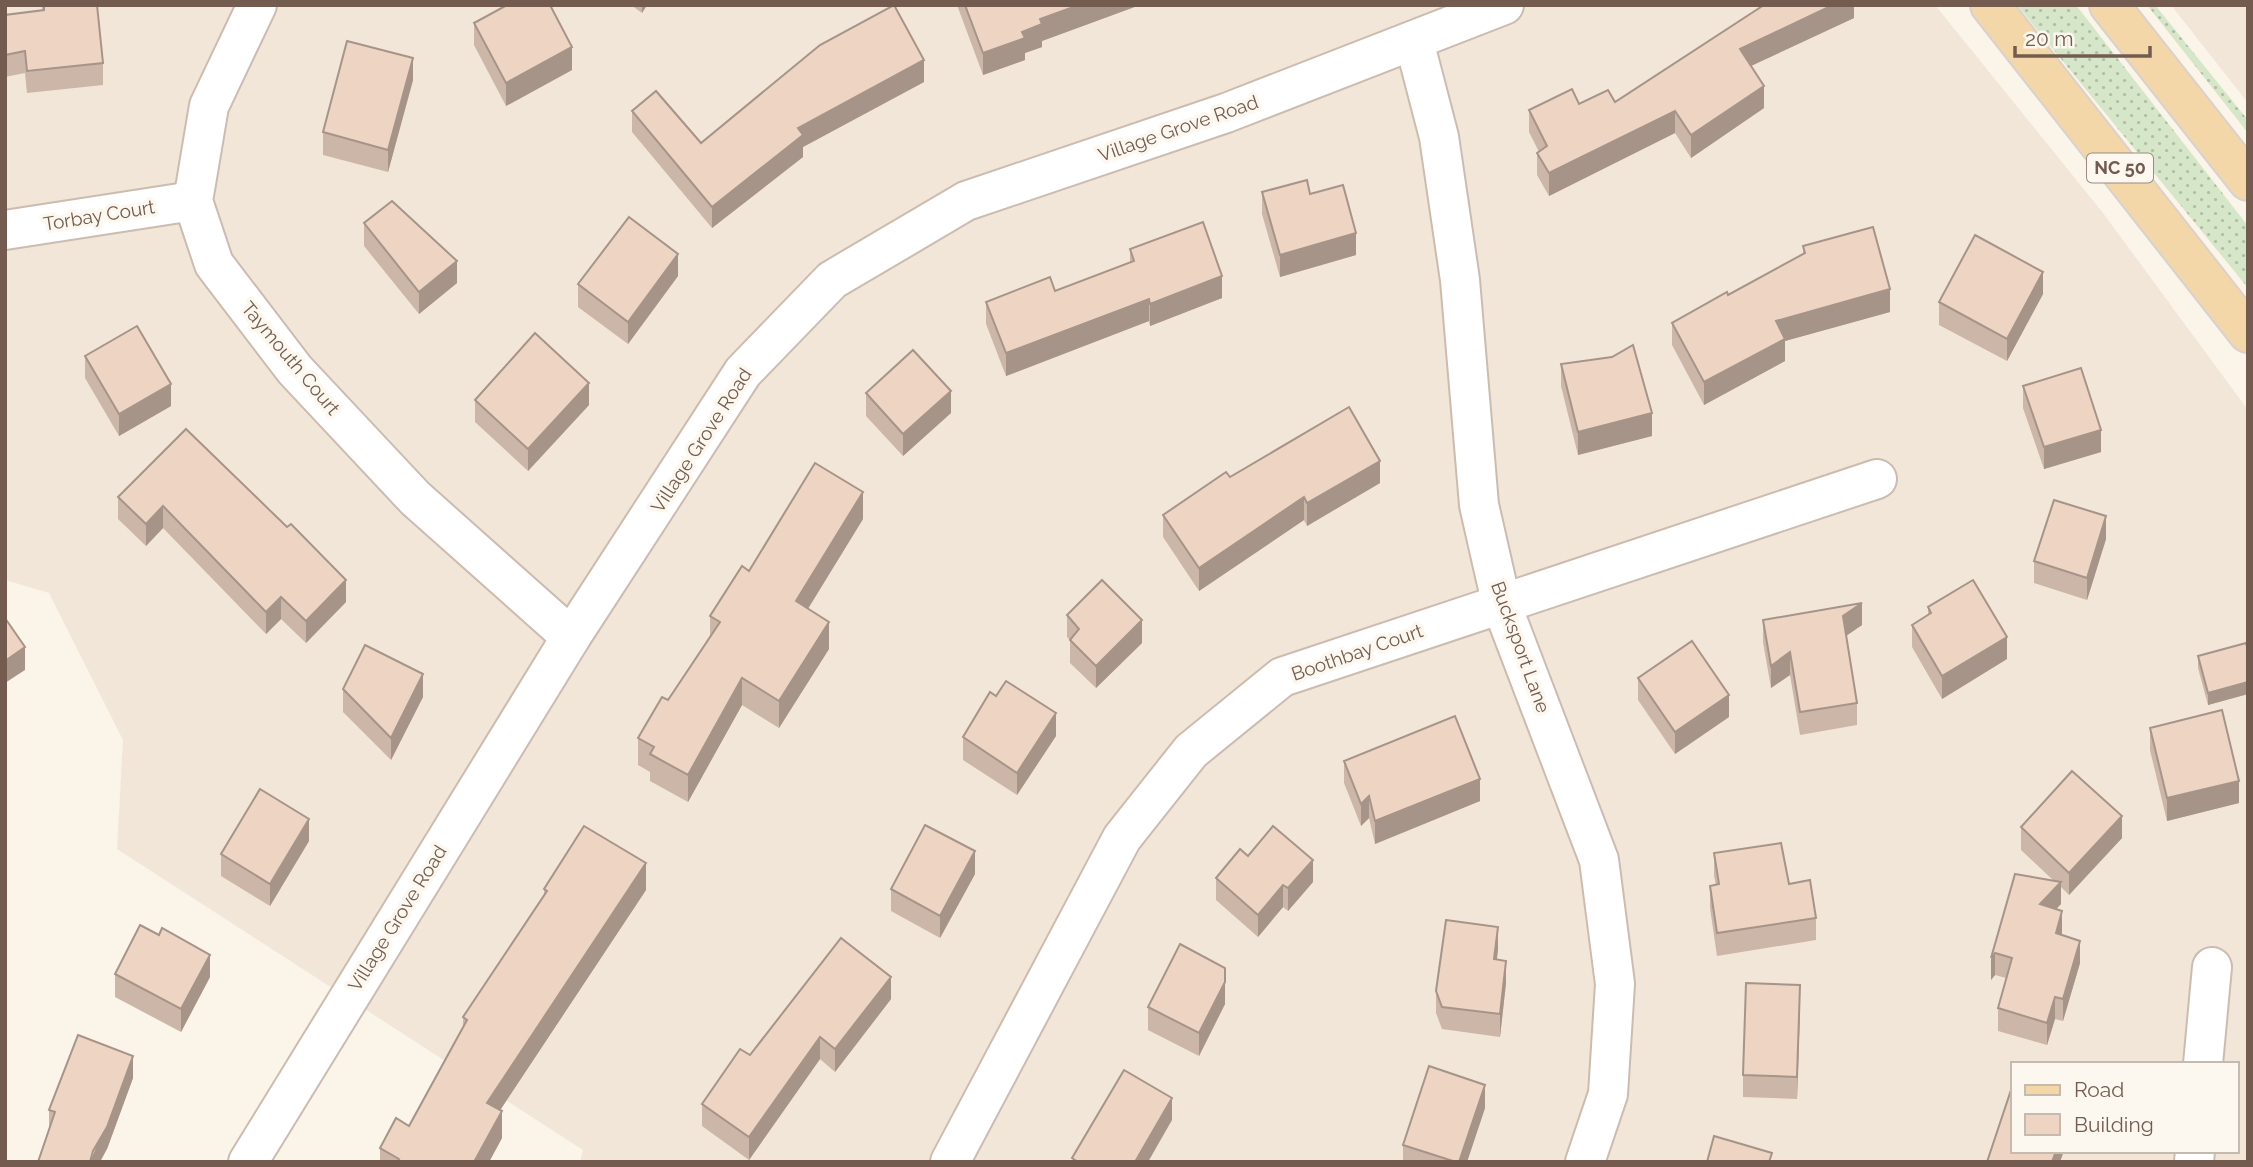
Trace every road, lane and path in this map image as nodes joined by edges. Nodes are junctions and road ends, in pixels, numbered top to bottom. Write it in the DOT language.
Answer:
graph roads {
  1 [pos="257,5"];
  2 [pos="1504,5"];
  3 [pos="1990,5"];
  4 [pos="2109,5"];
  5 [pos="1414,41"];
  6 [pos="2248,181"];
  7 [pos="193,201"];
  8 [pos="5,230"];
  9 [pos="2248,333"];
  10 [pos="1877,478"];
  11 [pos="1502,606"];
  12 [pos="571,637"];
  13 [pos="2212,967"];
  14 [pos="2203,1062"];
  15 [pos="248,1162"];
  16 [pos="950,1162"];
  17 [pos="1586,1162"];
  1 -- 7 [label="street, Taymouth Court"];
  2 -- 5 [label="street, Village Grove Road"];
  3 -- 9 [label="main road, NC 50"];
  4 -- 6 [label="main road"];
  5 -- 11 [label="street, Bucksport Lane"];
  5 -- 12 [label="street, Village Grove Road"];
  7 -- 8 [label="street, Torbay Court"];
  7 -- 12 [label="street, Taymouth Court"];
  10 -- 11 [label="street, Boothbay Court"];
  11 -- 16 [label="street, Boothbay Court"];
  11 -- 17 [label="street, Bucksport Lane"];
  12 -- 15 [label="street, Village Grove Road"];
  13 -- 14 [label="street"];
}
